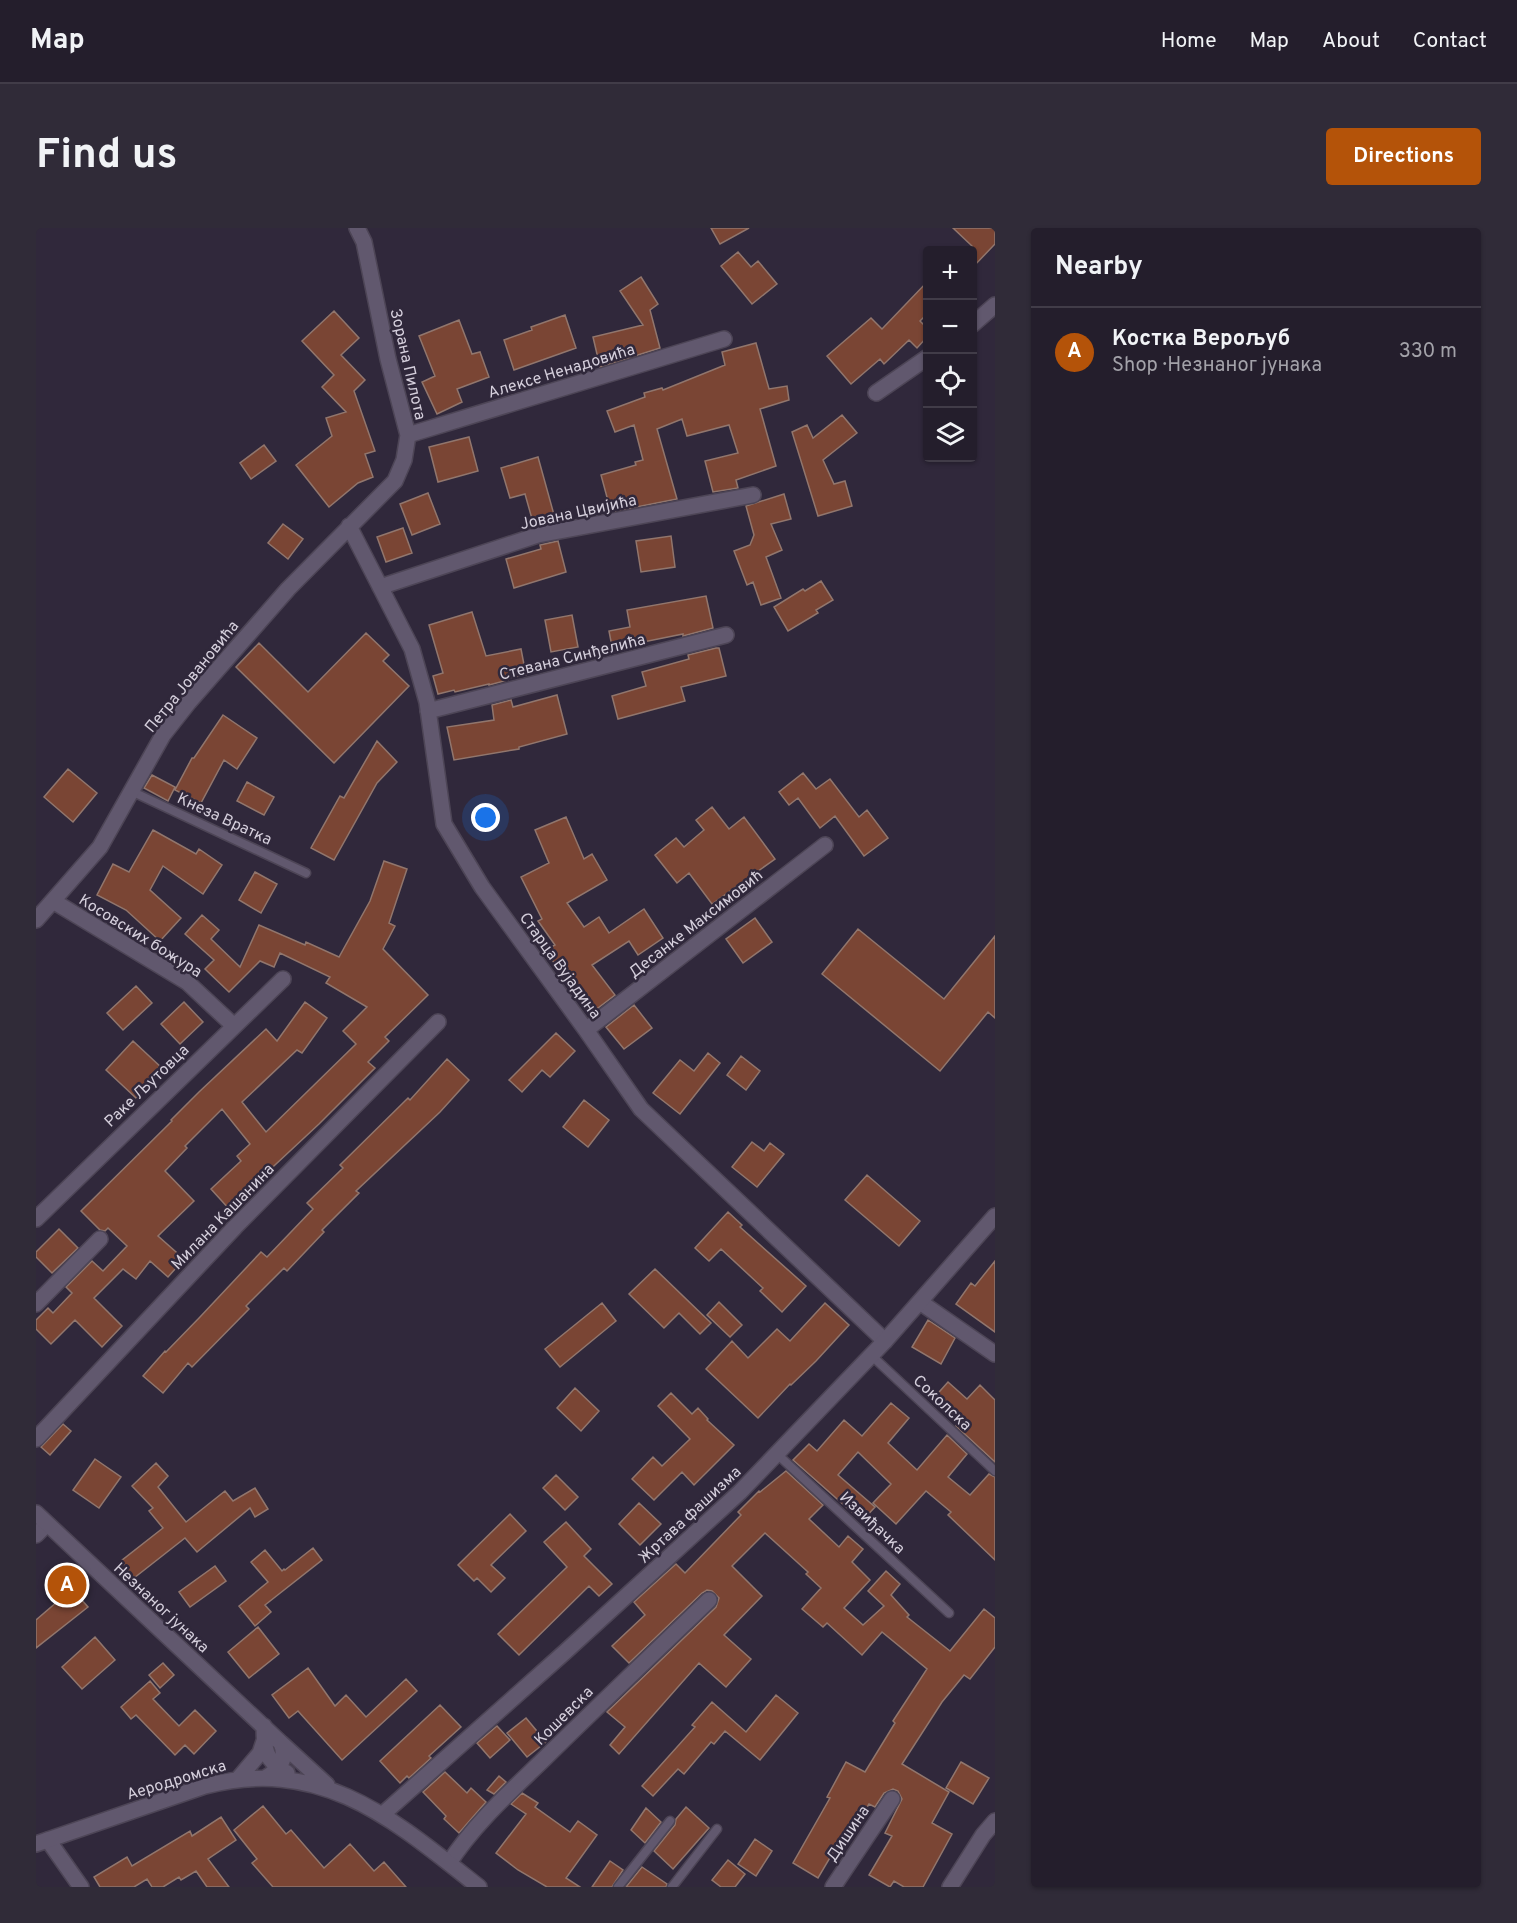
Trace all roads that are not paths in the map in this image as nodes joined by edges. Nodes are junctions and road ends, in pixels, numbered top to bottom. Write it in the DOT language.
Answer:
graph roads {
  1 [pos="357,228"];
  2 [pos="995,305"];
  3 [pos="977,321"];
  4 [pos="724,339"];
  5 [pos="923,360"];
  6 [pos="876,393"];
  7 [pos="408,435"];
  8 [pos="753,495"];
  9 [pos="349,526"];
  10 [pos="380,587"];
  11 [pos="726,635"];
  12 [pos="428,711"];
  13 [pos="131,791"];
  14 [pos="825,845"];
  15 [pos="306,873"];
  16 [pos="54,902"];
  17 [pos="36,920"];
  18 [pos="283,979"];
  19 [pos="438,1022"];
  20 [pos="233,1025"];
  21 [pos="586,1030"];
  22 [pos="995,1216"];
  23 [pos="36,1219"];
  24 [pos="100,1239"];
  25 [pos="920,1302"];
  26 [pos="36,1304"];
  27 [pos="885,1341"];
  28 [pos="995,1354"];
  29 [pos="871,1355"];
  30 [pos="36,1439"];
  31 [pos="777,1454"];
  32 [pos="995,1471"];
  33 [pos="36,1513"];
  34 [pos="42,1530"];
  35 [pos="709,1600"];
  36 [pos="949,1613"];
  37 [pos="264,1734"];
  38 [pos="281,1743"];
  39 [pos="278,1768"];
  40 [pos="266,1778"];
  41 [pos="238,1779"];
  42 [pos="298,1780"];
  43 [pos="340,1793"];
  44 [pos="892,1799"];
  45 [pos="383,1814"];
  46 [pos="670,1821"];
  47 [pos="995,1821"];
  48 [pos="717,1829"];
  49 [pos="42,1842"];
  50 [pos="449,1863"];
  51 [pos="81,1887"];
  52 [pos="479,1887"];
  53 [pos="618,1887"];
  54 [pos="672,1887"];
  55 [pos="833,1887"];
  56 [pos="950,1887"];
  1 -- 7 [label="street, Зорана Пилота"];
  2 -- 3 [label="street"];
  4 -- 7 [label="street, Алексе Ненадовића"];
  5 -- 6 [label="street"];
  7 -- 9 [label="street, Зорана Пилота"];
  8 -- 10 [label="street, Јована Цвијића"];
  9 -- 10 [label="street, Старца Вујадина"];
  9 -- 13 [label="street, Петра Јовановића"];
  10 -- 12 [label="street, Старца Вујадина"];
  11 -- 12 [label="street, Стевана Синђелића"];
  12 -- 21 [label="street, Старца Вујадина"];
  13 -- 15 [label="lane, Кнеза Вратка"];
  13 -- 16 [label="street, Петра Јовановића"];
  14 -- 21 [label="street, Десанке Максимовић"];
  16 -- 17 [label="street, Петра Јовановића"];
  16 -- 20 [label="street, Косовских божура"];
  18 -- 20 [label="street, Раке Љутовца"];
  19 -- 30 [label="street, Милана Кашанина"];
  20 -- 23 [label="street, Раке Љутовца"];
  21 -- 27 [label="street, Старца Вујадина"];
  22 -- 25 [label="street, Жртава фашизма"];
  24 -- 26 [label="street"];
  25 -- 27 [label="street, Жртава фашизма"];
  25 -- 28 [label="street"];
  27 -- 29 [label="street, Жртава фашизма"];
  29 -- 31 [label="street, Жртава фашизма"];
  29 -- 32 [label="lane, Соколска"];
  31 -- 36 [label="lane, Извиђачка"];
  31 -- 45 [label="street, Жртава фашизма"];
  33 -- 34 [label="street, Незнаног јунака"];
  34 -- 37 [label="street, Незнаног јунака"];
  35 -- 50 [label="street, Кошевска"];
  37 -- 38 [label="street, Незнаног јунака"];
  37 -- 39 [label="street"];
  37 -- 41 [label="street"];
  38 -- 39 [label="street"];
  38 -- 43 [label="street, Незнаног јунака"];
  39 -- 40 [label="street"];
  39 -- 42 [label="street"];
  40 -- 41 [label="street, Аеродромска"];
  40 -- 42 [label="street, Аеродромска"];
  41 -- 49 [label="street, Аеродромска"];
  42 -- 43 [label="street, Аеродромска"];
  43 -- 45 [label="street, Аеродромска"];
  44 -- 55 [label="street, Дишина"];
  45 -- 50 [label="street, Аеродромска"];
  46 -- 53 [label="lane"];
  47 -- 56 [label="street"];
  48 -- 54 [label="lane"];
  49 -- 51 [label="street"];
  50 -- 52 [label="street, Аеродромска"];
}
